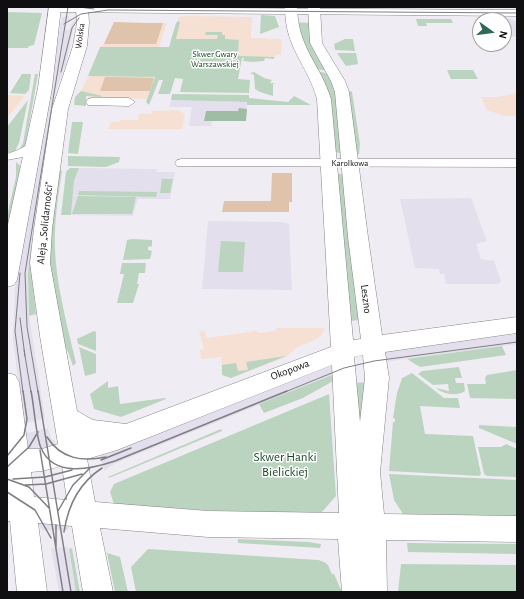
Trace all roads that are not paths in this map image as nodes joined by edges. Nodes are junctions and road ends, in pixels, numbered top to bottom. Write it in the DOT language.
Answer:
graph roads {
  1 [pos="55,8"];
  2 [pos="291,9"];
  3 [pos="314,10"];
  4 [pos="83,13"];
  5 [pos="517,13"];
  6 [pos="74,65"];
  7 [pos="92,102"];
  8 [pos="129,102"];
  9 [pos="34,145"];
  10 [pos="8,157"];
  11 [pos="517,162"];
  12 [pos="182,163"];
  13 [pos="329,163"];
  14 [pos="349,163"];
  15 [pos="28,167"];
  16 [pos="7,280"];
  17 [pos="517,325"];
  18 [pos="372,345"];
  19 [pos="343,351"];
  20 [pos="8,393"];
  21 [pos="67,417"];
  22 [pos="134,433"];
  23 [pos="73,452"];
  24 [pos="12,462"];
  25 [pos="14,508"];
  26 [pos="84,514"];
  27 [pos="362,527"];
  28 [pos="517,529"];
  29 [pos="32,592"];
  30 [pos="98,592"];
  31 [pos="357,592"];
  32 [pos="372,592"];
  1 -- 4 [label="street"];
  1 -- 9 [label="main road"];
  2 -- 3 [label="street"];
  2 -- 4 [label="street"];
  2 -- 13 [label="main road, Leszno"];
  3 -- 5 [label="street"];
  3 -- 14 [label="main road, Leszno"];
  4 -- 6 [label="main road, Wolska"];
  6 -- 21 [label="main road, Aleja „Solidarności”"];
  7 -- 8 [label="street"];
  9 -- 10 [label="street"];
  9 -- 15 [label="main road"];
  10 -- 15 [label="street"];
  11 -- 14 [label="street, Karolkowa"];
  12 -- 13 [label="street, Karolkowa"];
  13 -- 14 [label="street, Karolkowa"];
  13 -- 19 [label="main road, Leszno"];
  14 -- 18 [label="main road, Leszno"];
  15 -- 16 [label="main road"];
  17 -- 18 [label="main road, Okopowa"];
  18 -- 19 [label="main road, Okopowa"];
  18 -- 27 [label="main road, Leszno"];
  19 -- 22 [label="main road, Okopowa"];
  19 -- 27 [label="main road, Leszno"];
  20 -- 24 [label="main road"];
  21 -- 22 [label="main road"];
  21 -- 23 [label="main road, Aleja „Solidarności”"];
  22 -- 23 [label="main road, Okopowa"];
  23 -- 24 [label="main road, Okopowa"];
  23 -- 26 [label="main road, Aleja „Solidarności”"];
  24 -- 25 [label="main road"];
  25 -- 26 [label="main road"];
  25 -- 29 [label="main road"];
  26 -- 27 [label="main road"];
  26 -- 30 [label="main road"];
  27 -- 28 [label="main road"];
  27 -- 31 [label="main road, Leszno"];
  27 -- 32 [label="main road, Leszno"];
}
